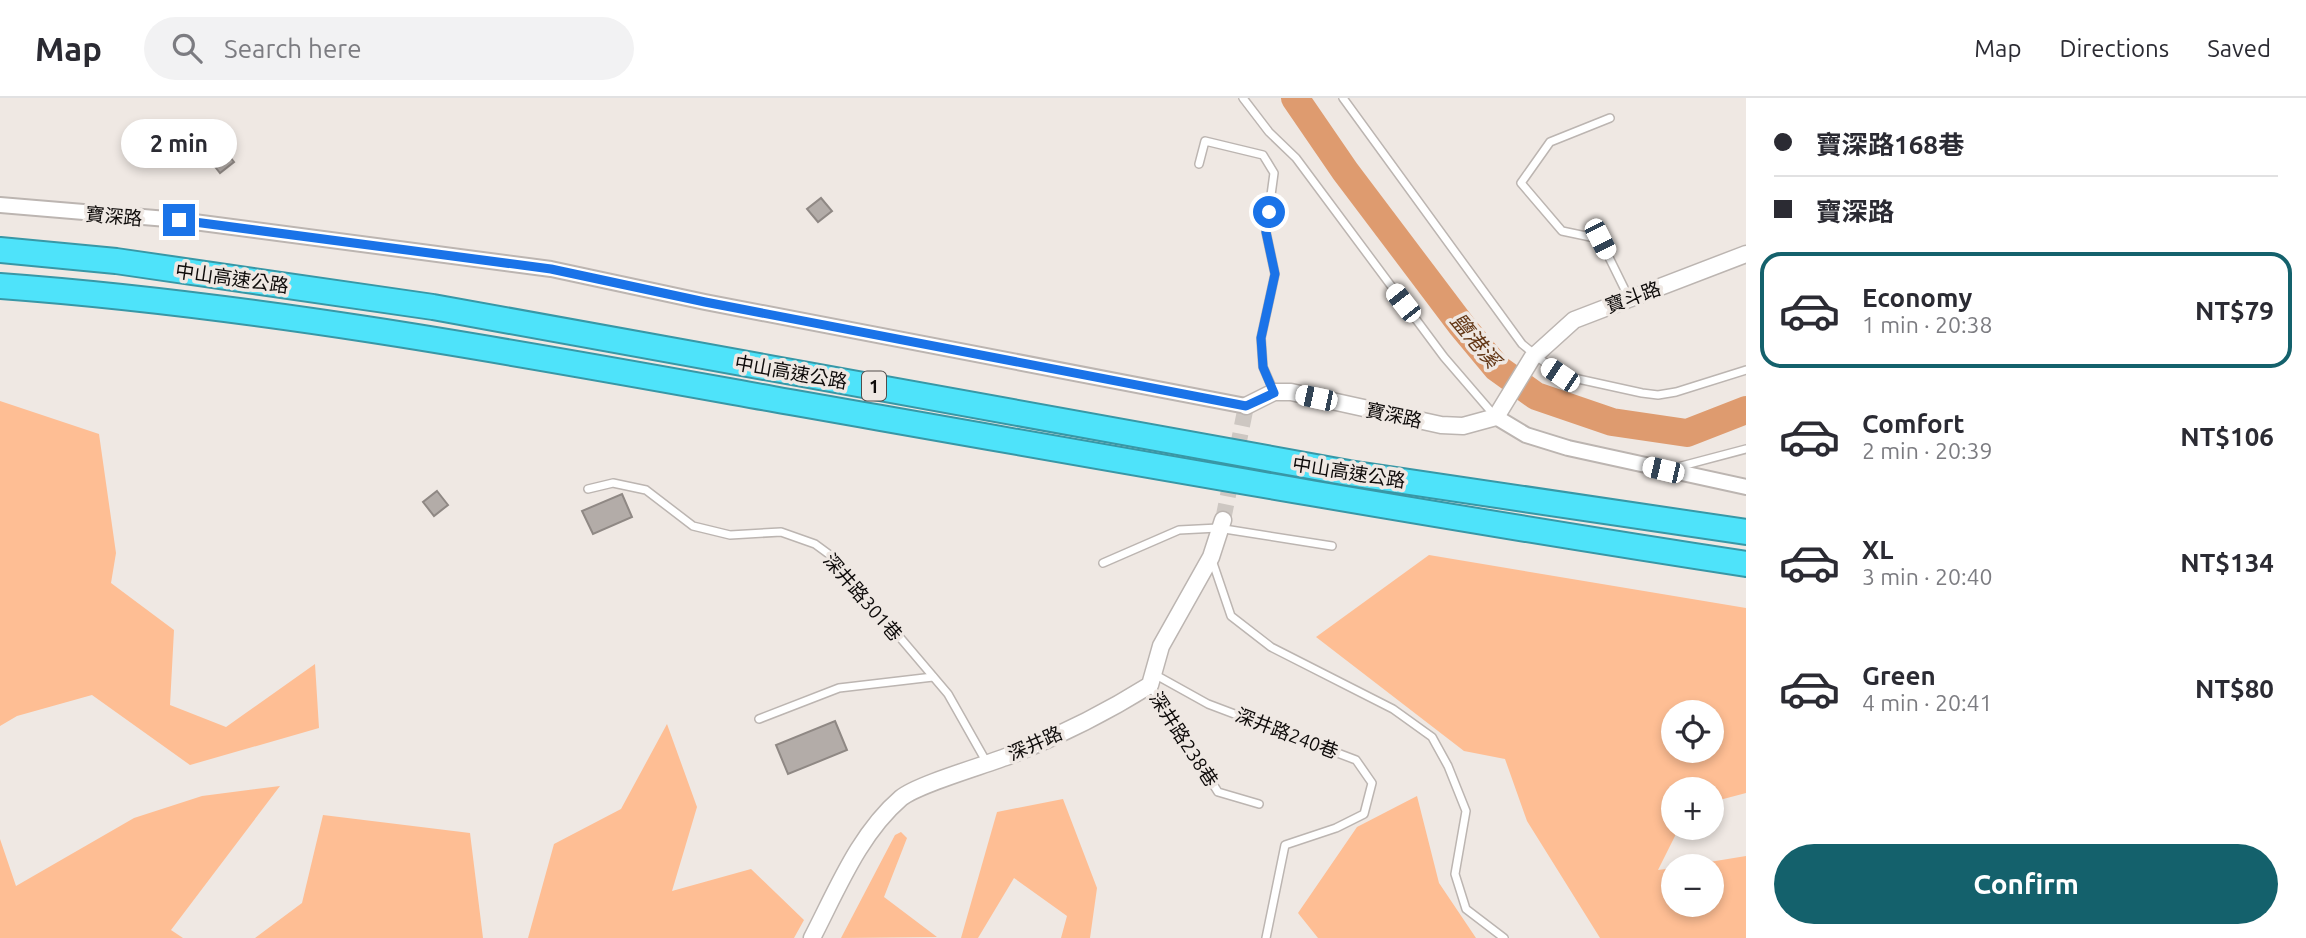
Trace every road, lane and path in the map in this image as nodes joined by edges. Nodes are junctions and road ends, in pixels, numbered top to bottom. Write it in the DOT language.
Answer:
graph roads {
  1 [pos="1243,98"];
  2 [pos="1343,98"];
  3 [pos="1610,118"];
  4 [pos="1199,164"];
  5 [pos="0,205"];
  6 [pos="0,250"];
  7 [pos="1746,254"];
  8 [pos="0,286"];
  9 [pos="1629,298"];
  10 [pos="1533,356"];
  11 [pos="1746,370"];
  12 [pos="1274,393"];
  13 [pos="1246,406"];
  14 [pos="1496,416"];
  15 [pos="1746,449"];
  16 [pos="1663,470"];
  17 [pos="1746,487"];
  18 [pos="588,489"];
  19 [pos="1221,524"];
  20 [pos="1746,532"];
  21 [pos="1332,546"];
  22 [pos="1211,557"];
  23 [pos="1103,563"];
  24 [pos="1746,564"];
  25 [pos="933,677"];
  26 [pos="1152,680"];
  27 [pos="759,719"];
  28 [pos="988,763"];
  29 [pos="1259,804"];
  30 [pos="812,938"];
  31 [pos="1266,938"];
  32 [pos="1504,938"];
  1 -- 14 [label="lane"];
  2 -- 10 [label="lane"];
  3 -- 9 [label="lane"];
  4 -- 12 [label="lane"];
  5 -- 13 [label="street, 寶深路"];
  6 -- 20 [label="highway, 中山高速公路 / 1"];
  7 -- 9 [label="street, 寶斗路"];
  8 -- 24 [label="highway, 中山高速公路 / 1"];
  9 -- 10 [label="street, 寶斗路"];
  10 -- 11 [label="lane"];
  10 -- 14 [label="street, 寶斗路"];
  12 -- 13 [label="street, 寶深路"];
  12 -- 14 [label="street, 寶深路"];
  14 -- 16 [label="street"];
  15 -- 16 [label="lane"];
  16 -- 17 [label="street"];
  18 -- 25 [label="lane, 深井路301巷"];
  19 -- 21 [label="lane"];
  19 -- 22 [label="street"];
  19 -- 23 [label="lane"];
  22 -- 26 [label="street"];
  22 -- 32 [label="lane"];
  25 -- 27 [label="lane"];
  25 -- 28 [label="lane, 深井路301巷"];
  26 -- 28 [label="street, 深井路"];
  26 -- 29 [label="lane, 深井路238巷"];
  26 -- 31 [label="lane, 深井路240巷"];
  28 -- 30 [label="street, 深井路"];
}
